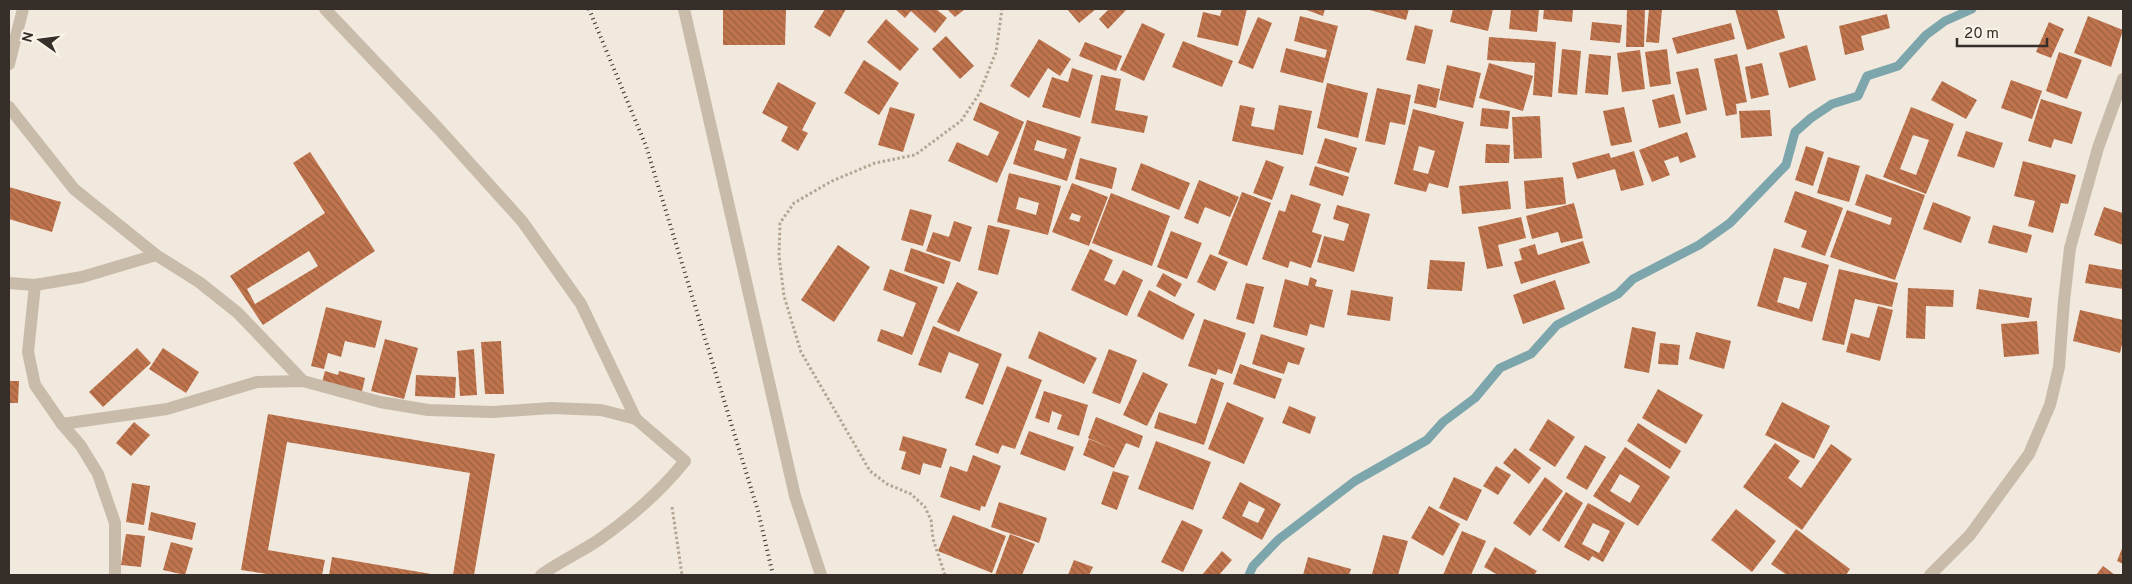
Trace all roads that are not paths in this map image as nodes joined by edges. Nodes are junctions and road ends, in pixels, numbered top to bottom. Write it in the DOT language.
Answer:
graph roads {
  1 [pos="23,9"];
  2 [pos="325,9"];
  3 [pos="684,9"];
  4 [pos="9,64"];
  5 [pos="2123,79"];
  6 [pos="9,107"];
  7 [pos="156,255"];
  8 [pos="9,283"];
  9 [pos="35,285"];
  10 [pos="302,381"];
  11 [pos="636,420"];
  12 [pos="62,424"];
  13 [pos="116,575"];
  14 [pos="540,575"];
  15 [pos="821,575"];
  16 [pos="1930,575"];
  1 -- 4 [label="street"];
  2 -- 11 [label="street"];
  3 -- 15 [label="street"];
  5 -- 16 [label="street"];
  6 -- 7 [label="street"];
  7 -- 9 [label="street"];
  7 -- 10 [label="street"];
  8 -- 9 [label="street"];
  9 -- 12 [label="street"];
  10 -- 11 [label="street"];
  10 -- 12 [label="street"];
  11 -- 14 [label="street"];
  12 -- 13 [label="street"];
}
